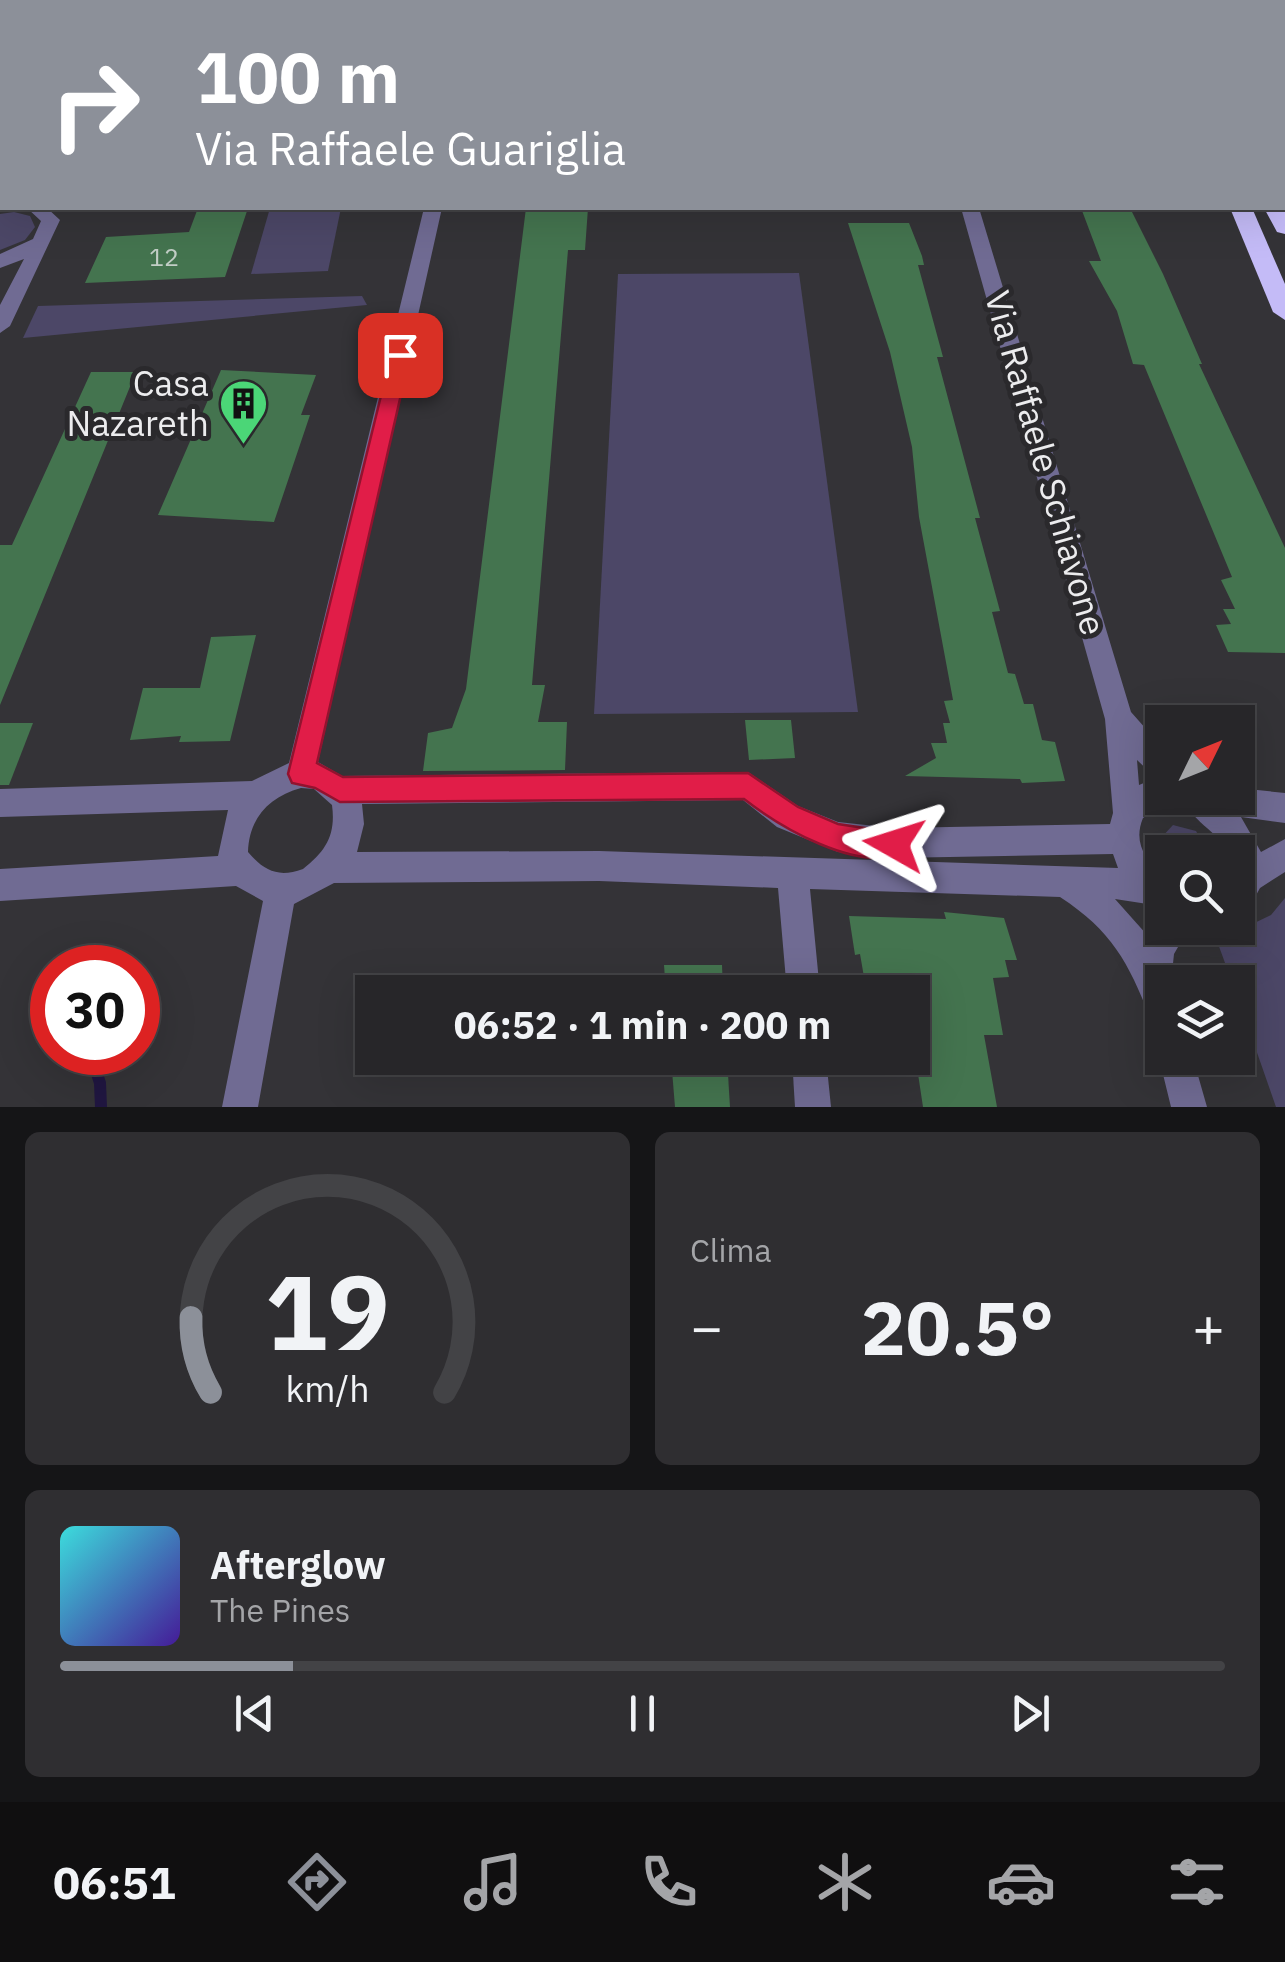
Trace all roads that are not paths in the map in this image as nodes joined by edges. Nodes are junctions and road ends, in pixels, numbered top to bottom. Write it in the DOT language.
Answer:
graph roads {
  1 [pos="40,210"];
  2 [pos="62,210"];
  3 [pos="433,210"];
  4 [pos="964,210"];
  5 [pos="1242,210"];
  6 [pos="46,235"];
  7 [pos="0,262"];
  8 [pos="1285,312"];
  9 [pos="0,326"];
  10 [pos="1119,719"];
  11 [pos="1145,748"];
  12 [pos="301,774"];
  13 [pos="340,790"];
  14 [pos="256,794"];
  15 [pos="1145,795"];
  16 [pos="0,803"];
  17 [pos="1255,804"];
  18 [pos="1285,808"];
  19 [pos="1222,815"];
  20 [pos="1125,825"];
  21 [pos="1238,835"];
  22 [pos="1285,854"];
  23 [pos="330,868"];
  24 [pos="240,870"];
  25 [pos="794,876"];
  26 [pos="1255,878"];
  27 [pos="1145,879"];
  28 [pos="1063,881"];
  29 [pos="0,884"];
  30 [pos="1145,889"];
  31 [pos="281,890"];
  32 [pos="1145,969"];
  33 [pos="802,975"];
  34 [pos="810,1075"];
  35 [pos="1181,1075"];
  36 [pos="240,1107"];
  37 [pos="813,1107"];
  38 [pos="1189,1107"];
  1 -- 6 [label="street"];
  2 -- 6 [label="street"];
  3 -- 12 [label="street"];
  4 -- 10 [label="street, Via Raffaele Schiavone"];
  5 -- 8 [label="highway"];
  6 -- 7 [label="street"];
  6 -- 9 [label="street"];
  10 -- 11 [label="street, Via Raffaele Schiavone"];
  10 -- 20 [label="street, Via Raffaele Schiavone"];
  12 -- 13 [label="street"];
  12 -- 14 [label="street"];
  13 -- 20 [label="street"];
  13 -- 23 [label="street"];
  14 -- 16 [label="street"];
  14 -- 24 [label="street"];
  15 -- 20 [label="street"];
  17 -- 18 [label="street"];
  19 -- 21 [label="street"];
  20 -- 27 [label="street"];
  22 -- 26 [label="street"];
  23 -- 25 [label="street"];
  23 -- 31 [label="street"];
  24 -- 29 [label="street"];
  24 -- 31 [label="street"];
  25 -- 28 [label="street"];
  25 -- 33 [label="street"];
  28 -- 30 [label="street"];
  28 -- 32 [label="street"];
  31 -- 36 [label="street"];
  34 -- 37 [label="street"];
  35 -- 38 [label="street"];
}
